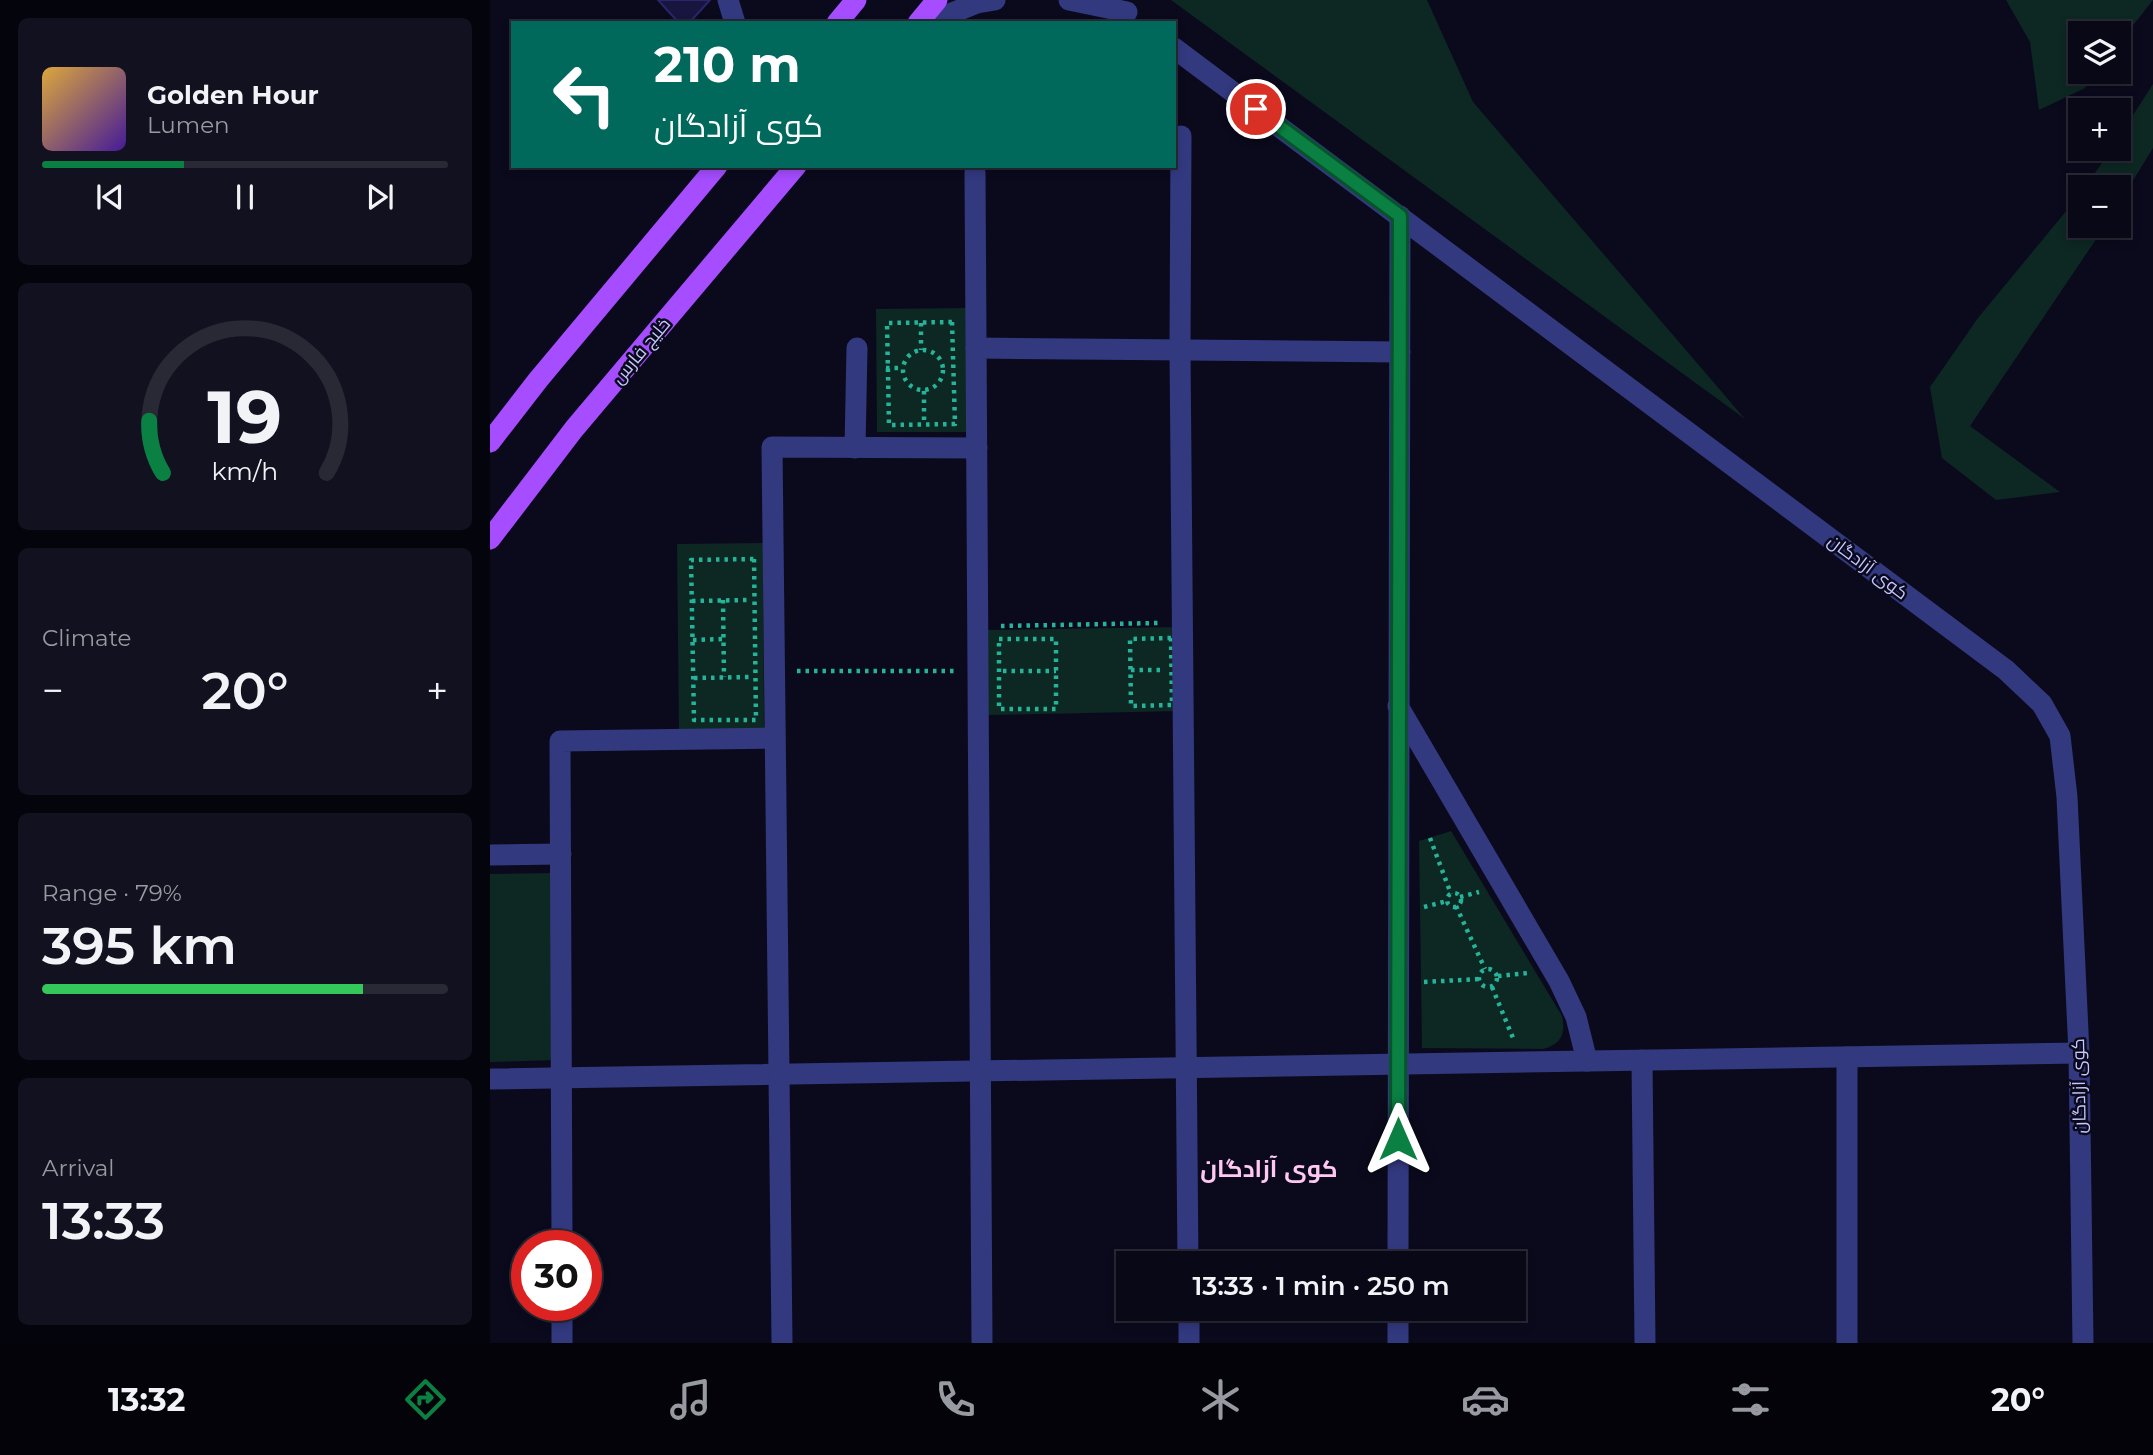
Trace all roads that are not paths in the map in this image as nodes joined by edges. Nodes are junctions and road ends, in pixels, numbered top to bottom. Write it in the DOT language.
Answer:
graph roads {
  1 [pos="729,0"];
  2 [pos="856,0"];
  3 [pos="937,0"];
  4 [pos="995,0"];
  5 [pos="1069,0"];
  6 [pos="1126,12"];
  7 [pos="734,21"];
  8 [pos="838,21"];
  9 [pos="920,21"];
  10 [pos="932,21"];
  11 [pos="1176,49"];
  12 [pos="1181,136"];
  13 [pos="715,168"];
  14 [pos="794,168"];
  15 [pos="975,172"];
  16 [pos="1400,216"];
  17 [pos="857,348"];
  18 [pos="976,348"];
  19 [pos="1180,350"];
  20 [pos="1400,352"];
  21 [pos="490,442"];
  22 [pos="855,448"];
  23 [pos="977,448"];
  24 [pos="490,539"];
  25 [pos="1398,705"];
  26 [pos="775,738"];
  27 [pos="561,854"];
  28 [pos="490,855"];
  29 [pos="2079,1054"];
  30 [pos="1847,1057"];
  31 [pos="1642,1060"];
  32 [pos="1587,1061"];
  33 [pos="1398,1064"];
  34 [pos="1185,1067"];
  35 [pos="981,1071"];
  36 [pos="779,1074"];
  37 [pos="561,1077"];
  38 [pos="490,1079"];
  39 [pos="562,1230"];
  40 [pos="1188,1251"];
  41 [pos="1398,1251"];
  42 [pos="562,1321"];
  43 [pos="1189,1321"];
  44 [pos="1398,1321"];
  45 [pos="562,1343"];
  46 [pos="782,1343"];
  47 [pos="982,1343"];
  48 [pos="1189,1343"];
  49 [pos="1398,1343"];
  50 [pos="1645,1343"];
  51 [pos="1847,1343"];
  52 [pos="2082,1343"];
  1 -- 7 [label="street"];
  2 -- 8 [label="main road"];
  3 -- 9 [label="main road"];
  4 -- 10 [label="street"];
  5 -- 6 [label="street"];
  11 -- 16 [label="street, کوی آزادگان"];
  12 -- 19 [label="street"];
  13 -- 21 [label="main road"];
  14 -- 24 [label="main road, خلیج فارس"];
  15 -- 18 [label="street"];
  16 -- 20 [label="street"];
  16 -- 29 [label="street, کوی آزادگان"];
  17 -- 22 [label="street"];
  18 -- 19 [label="street"];
  18 -- 23 [label="street"];
  19 -- 20 [label="street"];
  19 -- 34 [label="street"];
  20 -- 25 [label="street"];
  22 -- 23 [label="street"];
  22 -- 26 [label="street"];
  23 -- 35 [label="street"];
  25 -- 32 [label="street"];
  25 -- 33 [label="street"];
  26 -- 27 [label="street"];
  26 -- 36 [label="street"];
  27 -- 28 [label="street"];
  27 -- 37 [label="street"];
  29 -- 30 [label="street"];
  29 -- 52 [label="street, کوی آزادگان"];
  30 -- 31 [label="street"];
  30 -- 51 [label="street"];
  31 -- 32 [label="street"];
  31 -- 50 [label="street"];
  32 -- 33 [label="street"];
  33 -- 34 [label="street"];
  33 -- 41 [label="street"];
  34 -- 35 [label="street"];
  34 -- 40 [label="street"];
  35 -- 36 [label="street"];
  35 -- 47 [label="street"];
  36 -- 37 [label="street"];
  36 -- 46 [label="street"];
  37 -- 38 [label="street"];
  37 -- 39 [label="street"];
  42 -- 45 [label="street"];
  43 -- 48 [label="street"];
  44 -- 49 [label="street"];
}
